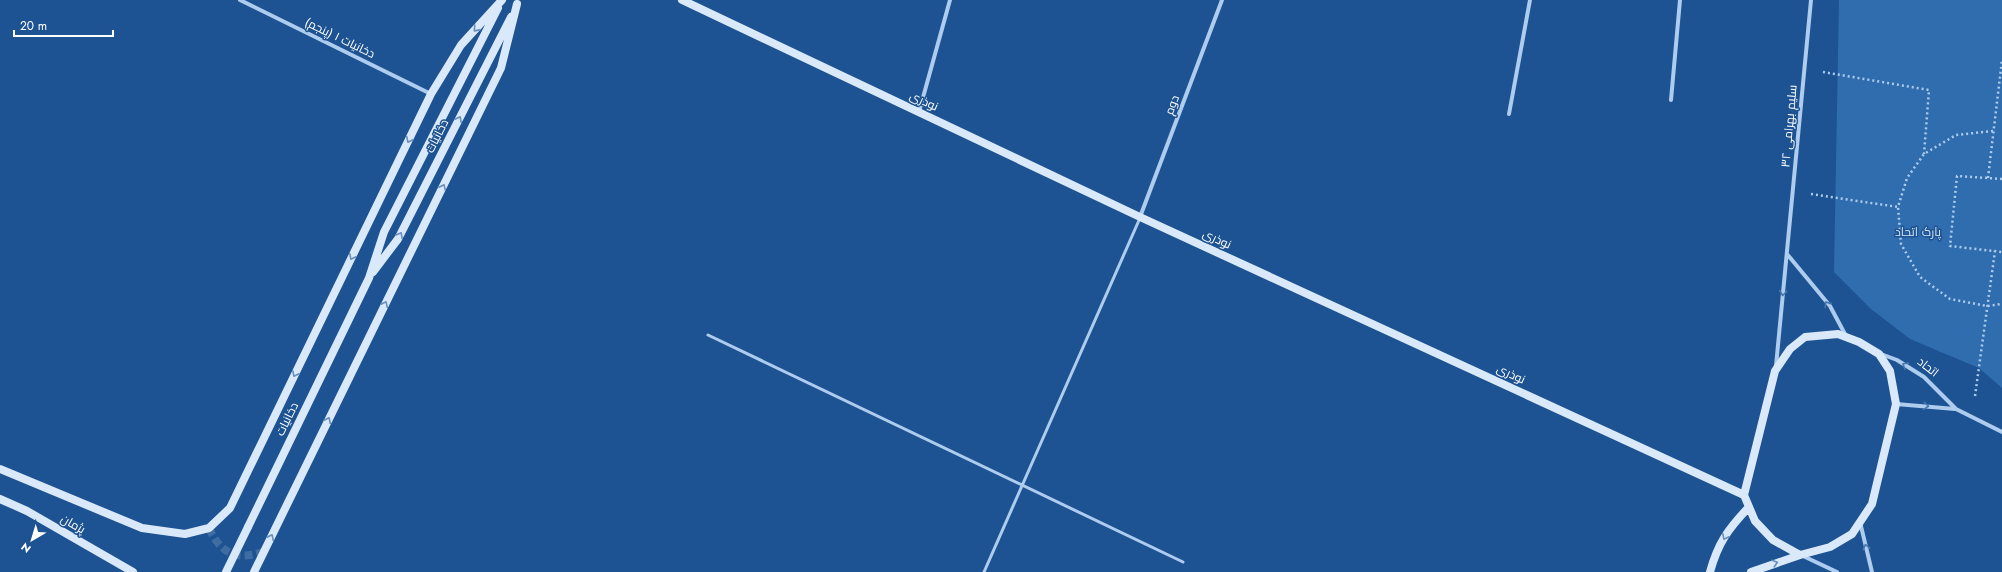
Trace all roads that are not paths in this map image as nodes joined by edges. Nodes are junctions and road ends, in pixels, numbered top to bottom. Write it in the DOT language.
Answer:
graph roads {
  1 [pos="240,0"];
  2 [pos="502,0"];
  3 [pos="682,0"];
  4 [pos="950,0"];
  5 [pos="1222,0"];
  6 [pos="1530,0"];
  7 [pos="1680,0"];
  8 [pos="1811,0"];
  9 [pos="519,2"];
  10 [pos="431,94"];
  11 [pos="1672,100"];
  12 [pos="919,112"];
  13 [pos="1509,114"];
  14 [pos="1140,217"];
  15 [pos="1787,254"];
  16 [pos="369,278"];
  17 [pos="708,335"];
  18 [pos="1847,338"];
  19 [pos="1879,354"];
  20 [pos="1775,371"];
  21 [pos="1896,404"];
  22 [pos="1956,408"];
  23 [pos="2002,432"];
  24 [pos="0,469"];
  25 [pos="1022,485"];
  26 [pos="1744,494"];
  27 [pos="0,499"];
  28 [pos="1749,507"];
  29 [pos="1860,522"];
  30 [pos="1800,555"];
  31 [pos="1183,562"];
  32 [pos="133,572"];
  33 [pos="226,572"];
  34 [pos="254,572"];
  35 [pos="984,572"];
  36 [pos="1710,572"];
  37 [pos="1751,572"];
  38 [pos="1837,572"];
  39 [pos="1872,572"];
  1 -- 10 [label="street, دخانیات ۱ (پنجم)"];
  2 -- 10 [label="main road, one-way"];
  2 -- 16 [label="main road, دخانیات"];
  3 -- 12 [label="main road, نوذری"];
  4 -- 12 [label="street"];
  5 -- 14 [label="street, دوم"];
  6 -- 13 [label="street"];
  7 -- 11 [label="street"];
  8 -- 15 [label="street, سلیم بهرامی ۳۲"];
  16 -- 9 [label="main road, دخانیات, one-way"];
  34 -- 9 [label="main road, one-way"];
  10 -- 24 [label="main road, one-way"];
  12 -- 14 [label="main road, نوذری"];
  14 -- 25 [label="lane"];
  14 -- 26 [label="main road, نوذری"];
  18 -- 15 [label="street, one-way"];
  15 -- 20 [label="street, سلیم بهرامی ۳۲, one-way"];
  16 -- 33 [label="main road, دخانیات, bridge"];
  17 -- 25 [label="lane"];
  18 -- 19 [label="main road"];
  18 -- 20 [label="main road"];
  19 -- 21 [label="main road"];
  22 -- 19 [label="street, اتحاد, one-way"];
  20 -- 26 [label="main road"];
  21 -- 22 [label="street, اتحاد, one-way"];
  21 -- 29 [label="main road"];
  22 -- 23 [label="street, اتحاد"];
  25 -- 31 [label="lane"];
  25 -- 35 [label="lane"];
  26 -- 28 [label="main road"];
  27 -- 32 [label="main road, پژمان"];
  28 -- 30 [label="main road"];
  28 -- 36 [label="main road, one-way"];
  29 -- 30 [label="main road"];
  39 -- 29 [label="street, one-way"];
  37 -- 30 [label="main road, one-way"];
  30 -- 38 [label="street"];
}
